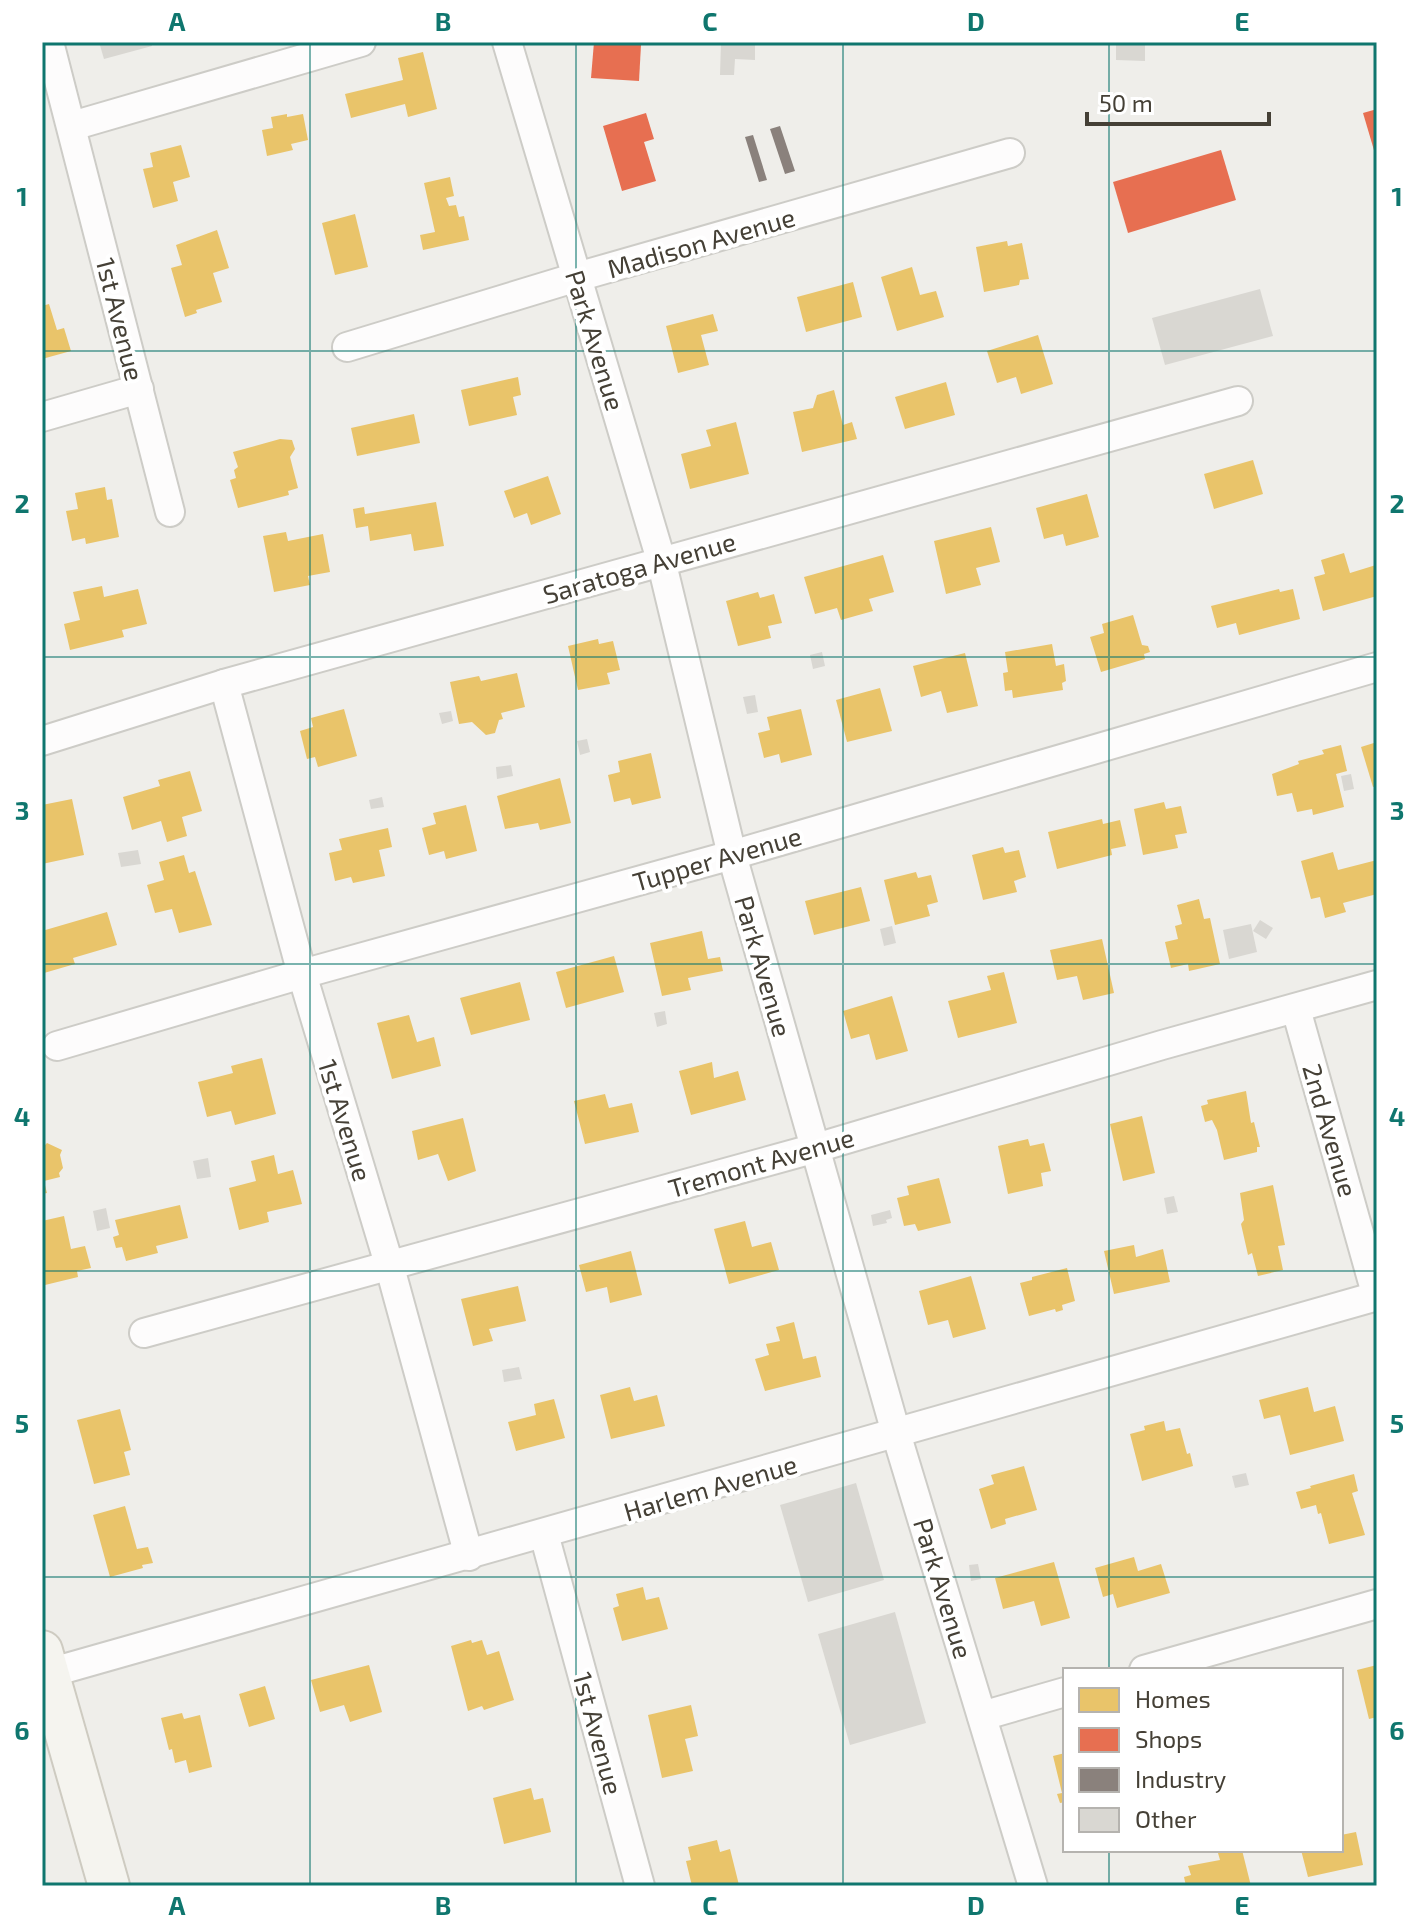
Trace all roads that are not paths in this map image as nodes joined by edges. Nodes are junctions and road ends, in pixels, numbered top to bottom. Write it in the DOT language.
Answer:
graph roads {
  1 [pos="49,42"];
  2 [pos="361,42"];
  3 [pos="507,42"];
  4 [pos="72,126"];
  5 [pos="1010,153"];
  6 [pos="577,277"];
  7 [pos="347,347"];
  8 [pos="139,389"];
  9 [pos="1238,401"];
  10 [pos="42,417"];
  11 [pos="170,512"];
  12 [pos="661,560"];
  13 [pos="1377,667"];
  14 [pos="224,684"];
  15 [pos="42,741"];
  16 [pos="732,855"];
  17 [pos="302,974"];
  18 [pos="1377,985"];
  19 [pos="1296,1009"];
  20 [pos="57,1046"];
  21 [pos="816,1148"];
  22 [pos="389,1264"];
  23 [pos="1377,1297"];
  24 [pos="144,1333"];
  25 [pos="896,1433"];
  26 [pos="544,1534"];
  27 [pos="469,1556"];
  28 [pos="1377,1604"];
  29 [pos="44,1666"];
  30 [pos="1151,1668"];
  31 [pos="1063,1693"];
  32 [pos="982,1716"];
  33 [pos="109,1886"];
  34 [pos="640,1886"];
  35 [pos="1033,1886"];
  1 -- 4 [label="street, 1st Avenue"];
  2 -- 4 [label="street"];
  3 -- 6 [label="street, Park Avenue"];
  4 -- 8 [label="street, 1st Avenue"];
  5 -- 6 [label="street, Madison Avenue"];
  6 -- 7 [label="street, Madison Avenue"];
  6 -- 12 [label="street, Park Avenue"];
  8 -- 10 [label="street"];
  8 -- 11 [label="street, 1st Avenue"];
  9 -- 12 [label="street, Saratoga Avenue"];
  12 -- 14 [label="street, Saratoga Avenue"];
  12 -- 16 [label="street, Park Avenue"];
  13 -- 16 [label="street, Tupper Avenue"];
  14 -- 15 [label="street, Saratoga Avenue"];
  14 -- 17 [label="street, 1st Avenue"];
  16 -- 17 [label="street, Tupper Avenue"];
  16 -- 21 [label="street, Park Avenue"];
  17 -- 20 [label="street, Tupper Avenue"];
  17 -- 22 [label="street, 1st Avenue"];
  18 -- 19 [label="street, Tremont Avenue"];
  19 -- 21 [label="street, Tremont Avenue"];
  19 -- 23 [label="street, 2nd Avenue"];
  21 -- 22 [label="street, Tremont Avenue"];
  21 -- 25 [label="street, Park Avenue"];
  22 -- 24 [label="street, Tremont Avenue"];
  22 -- 27 [label="street, 1st Avenue"];
  23 -- 25 [label="street, Harlem Avenue"];
  25 -- 26 [label="street, Harlem Avenue"];
  25 -- 32 [label="street, Park Avenue"];
  26 -- 27 [label="street, Harlem Avenue"];
  26 -- 34 [label="street, 1st Avenue"];
  27 -- 29 [label="street, Harlem Avenue"];
  28 -- 30 [label="street"];
  29 -- 33 [label="main road"];
  31 -- 32 [label="street"];
  32 -- 35 [label="street, Park Avenue"];
}
